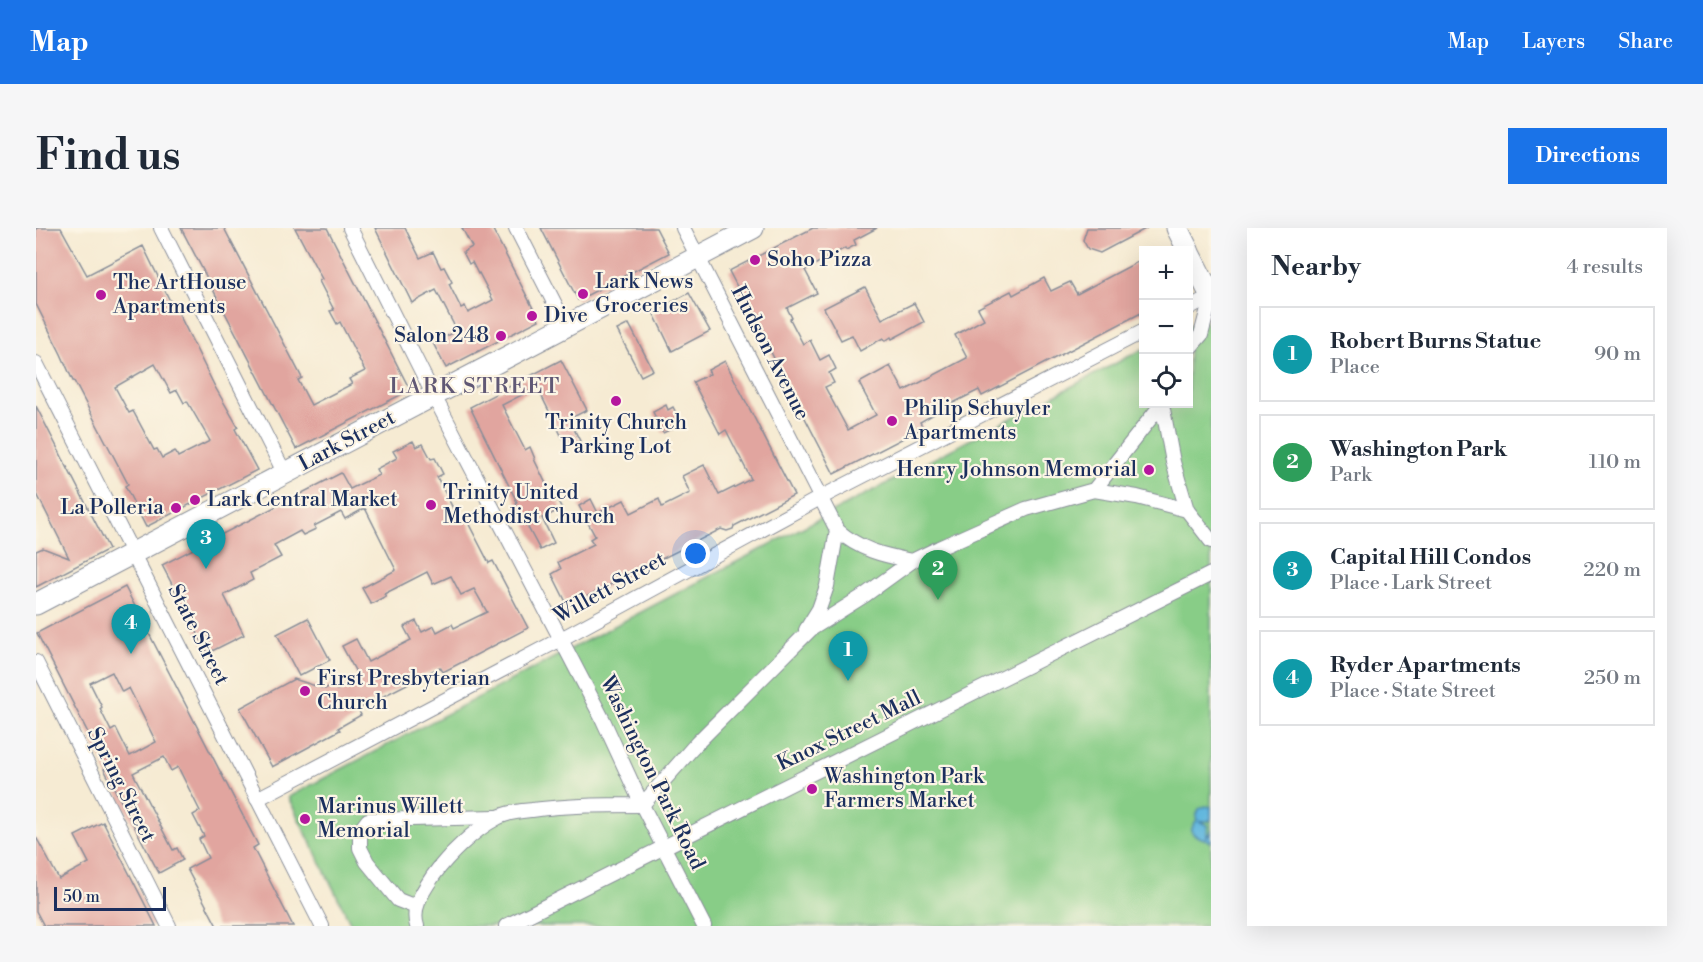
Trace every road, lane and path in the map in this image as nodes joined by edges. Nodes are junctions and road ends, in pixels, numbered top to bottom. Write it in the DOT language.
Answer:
graph roads {
  1 [pos="160,228"];
  2 [pos="350,228"];
  3 [pos="516,228"];
  4 [pos="682,228"];
  5 [pos="753,228"];
  6 [pos="1177,228"];
  7 [pos="1186,246"];
  8 [pos="697,258"];
  9 [pos="1193,261"];
  10 [pos="1211,296"];
  11 [pos="1193,305"];
  12 [pos="566,326"];
  13 [pos="1139,333"];
  14 [pos="1193,344"];
  15 [pos="36,363"];
  16 [pos="434,396"];
  17 [pos="1158,408"];
  18 [pos="1162,408"];
  19 [pos="285,474"];
  20 [pos="1094,490"];
  21 [pos="820,498"];
  22 [pos="1186,510"];
  23 [pos="837,530"];
  24 [pos="1211,541"];
  25 [pos="133,554"];
  26 [pos="912,561"];
  27 [pos="1211,574"];
  28 [pos="36,604"];
  29 [pos="561,639"];
  30 [pos="798,642"];
  31 [pos="36,662"];
  32 [pos="257,799"];
  33 [pos="642,805"];
  34 [pos="499,817"];
  35 [pos="664,847"];
  36 [pos="416,907"];
  37 [pos="169,926"];
  38 [pos="322,926"];
  39 [pos="417,926"];
  40 [pos="506,926"];
  41 [pos="704,926"];
  1 -- 19 [label="street"];
  2 -- 16 [label="street, Washington Park Road"];
  3 -- 12 [label="street"];
  4 -- 8 [label="street, Hudson Avenue"];
  5 -- 8 [label="main road, Lark Street"];
  6 -- 7 [label="main road"];
  8 -- 12 [label="main road, Lark Street"];
  8 -- 21 [label="street, Hudson Avenue"];
  9 -- 10 [label="main road"];
  10 -- 11 [label="street"];
  10 -- 14 [label="street"];
  12 -- 16 [label="main road, Lark Street"];
  13 -- 21 [label="street, Willett Street"];
  15 -- 25 [label="street, State Street"];
  16 -- 19 [label="main road, Lark Street"];
  16 -- 29 [label="street, Washington Park Road"];
  17 -- 20 [label="street"];
  18 -- 22 [label="street"];
  19 -- 25 [label="main road, Lark Street"];
  20 -- 22 [label="street"];
  20 -- 26 [label="street"];
  21 -- 23 [label="street"];
  21 -- 29 [label="street, Willett Street"];
  22 -- 24 [label="street"];
  23 -- 26 [label="street"];
  23 -- 30 [label="street"];
  25 -- 28 [label="main road, Lark Street"];
  25 -- 32 [label="street, State Street"];
  26 -- 30 [label="street"];
  27 -- 35 [label="street, Knox Street Mall"];
  29 -- 32 [label="street, Willett Street"];
  29 -- 33 [label="street, Washington Park Road"];
  30 -- 33 [label="street"];
  31 -- 37 [label="street, Spring Street"];
  32 -- 38 [label="street, State Street"];
  33 -- 34 [label="street"];
  33 -- 35 [label="street, Washington Park Road"];
  34 -- 36 [label="street"];
  34 -- 36 [label="street"];
  35 -- 40 [label="street, Knox Street Mall"];
  35 -- 41 [label="street, Washington Park Road"];
  36 -- 39 [label="street"];
}
